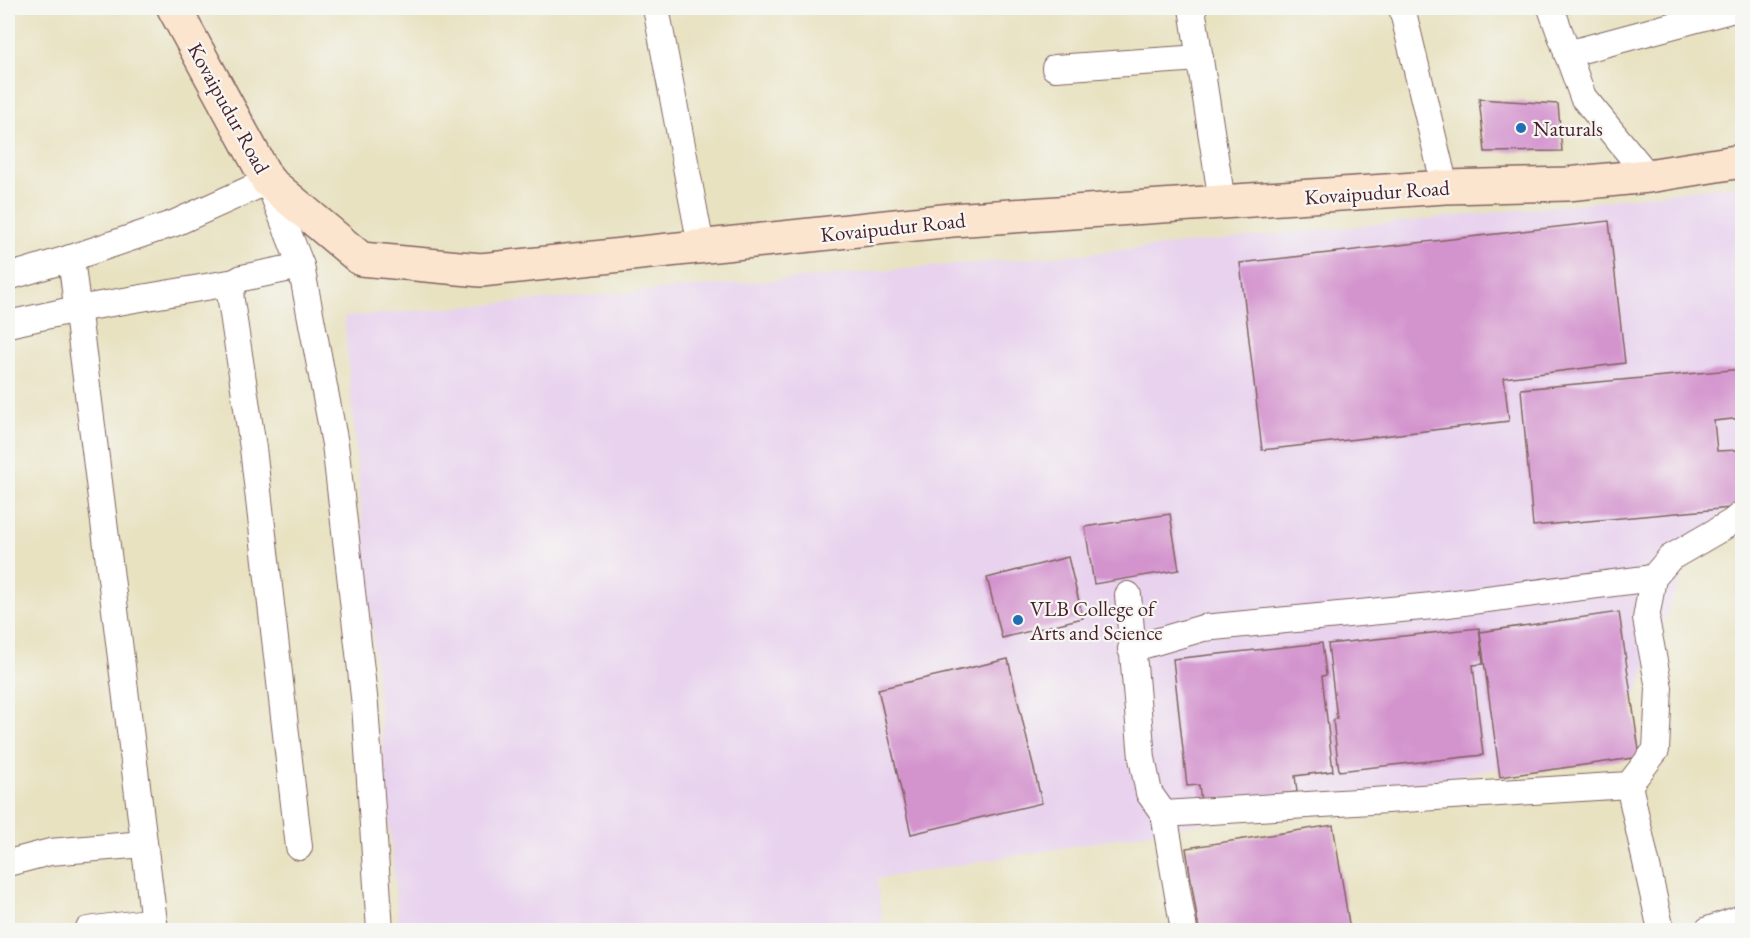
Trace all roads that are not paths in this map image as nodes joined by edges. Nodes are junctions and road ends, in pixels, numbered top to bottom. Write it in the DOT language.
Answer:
graph roads {
  1 [pos="174,8"];
  2 [pos="656,8"];
  3 [pos="1192,8"];
  4 [pos="1402,8"];
  5 [pos="1551,8"];
  6 [pos="1738,8"];
  7 [pos="1567,54"];
  8 [pos="1200,58"];
  9 [pos="1055,68"];
  10 [pos="1743,161"];
  11 [pos="1648,176"];
  12 [pos="268,181"];
  13 [pos="1445,187"];
  14 [pos="1222,202"];
  15 [pos="701,246"];
  16 [pos="71,258"];
  17 [pos="301,266"];
  18 [pos="8,277"];
  19 [pos="235,282"];
  20 [pos="77,309"];
  21 [pos="8,324"];
  22 [pos="1743,514"];
  23 [pos="1653,578"];
  24 [pos="1128,596"];
  25 [pos="1131,649"];
  26 [pos="1629,785"];
  27 [pos="1164,814"];
  28 [pos="144,844"];
  29 [pos="299,847"];
  30 [pos="8,863"];
  31 [pos="1743,918"];
  32 [pos="154,926"];
  33 [pos="88,930"];
  34 [pos="380,930"];
  35 [pos="1184,930"];
  36 [pos="1661,930"];
  37 [pos="1708,930"];
  1 -- 12 [label="main road, Kovaipudur Road"];
  2 -- 15 [label="street"];
  3 -- 8 [label="street"];
  4 -- 13 [label="street"];
  5 -- 7 [label="street"];
  6 -- 7 [label="street"];
  7 -- 11 [label="street"];
  8 -- 9 [label="street"];
  8 -- 14 [label="street"];
  10 -- 11 [label="main road, Kovaipudur Road"];
  11 -- 13 [label="main road, Kovaipudur Road"];
  12 -- 15 [label="main road, Kovaipudur Road"];
  12 -- 16 [label="street"];
  12 -- 17 [label="street"];
  13 -- 14 [label="main road, Kovaipudur Road"];
  14 -- 15 [label="main road, Kovaipudur Road"];
  16 -- 18 [label="street"];
  16 -- 20 [label="street"];
  17 -- 19 [label="street"];
  17 -- 34 [label="street"];
  19 -- 20 [label="street"];
  19 -- 29 [label="street"];
  20 -- 21 [label="street"];
  20 -- 28 [label="street"];
  22 -- 23 [label="street"];
  23 -- 25 [label="street"];
  23 -- 26 [label="street"];
  24 -- 25 [label="street"];
  25 -- 27 [label="street"];
  26 -- 27 [label="street"];
  26 -- 36 [label="street"];
  27 -- 35 [label="street"];
  28 -- 30 [label="street"];
  28 -- 32 [label="street"];
  31 -- 37 [label="street"];
  32 -- 33 [label="street"];
}
